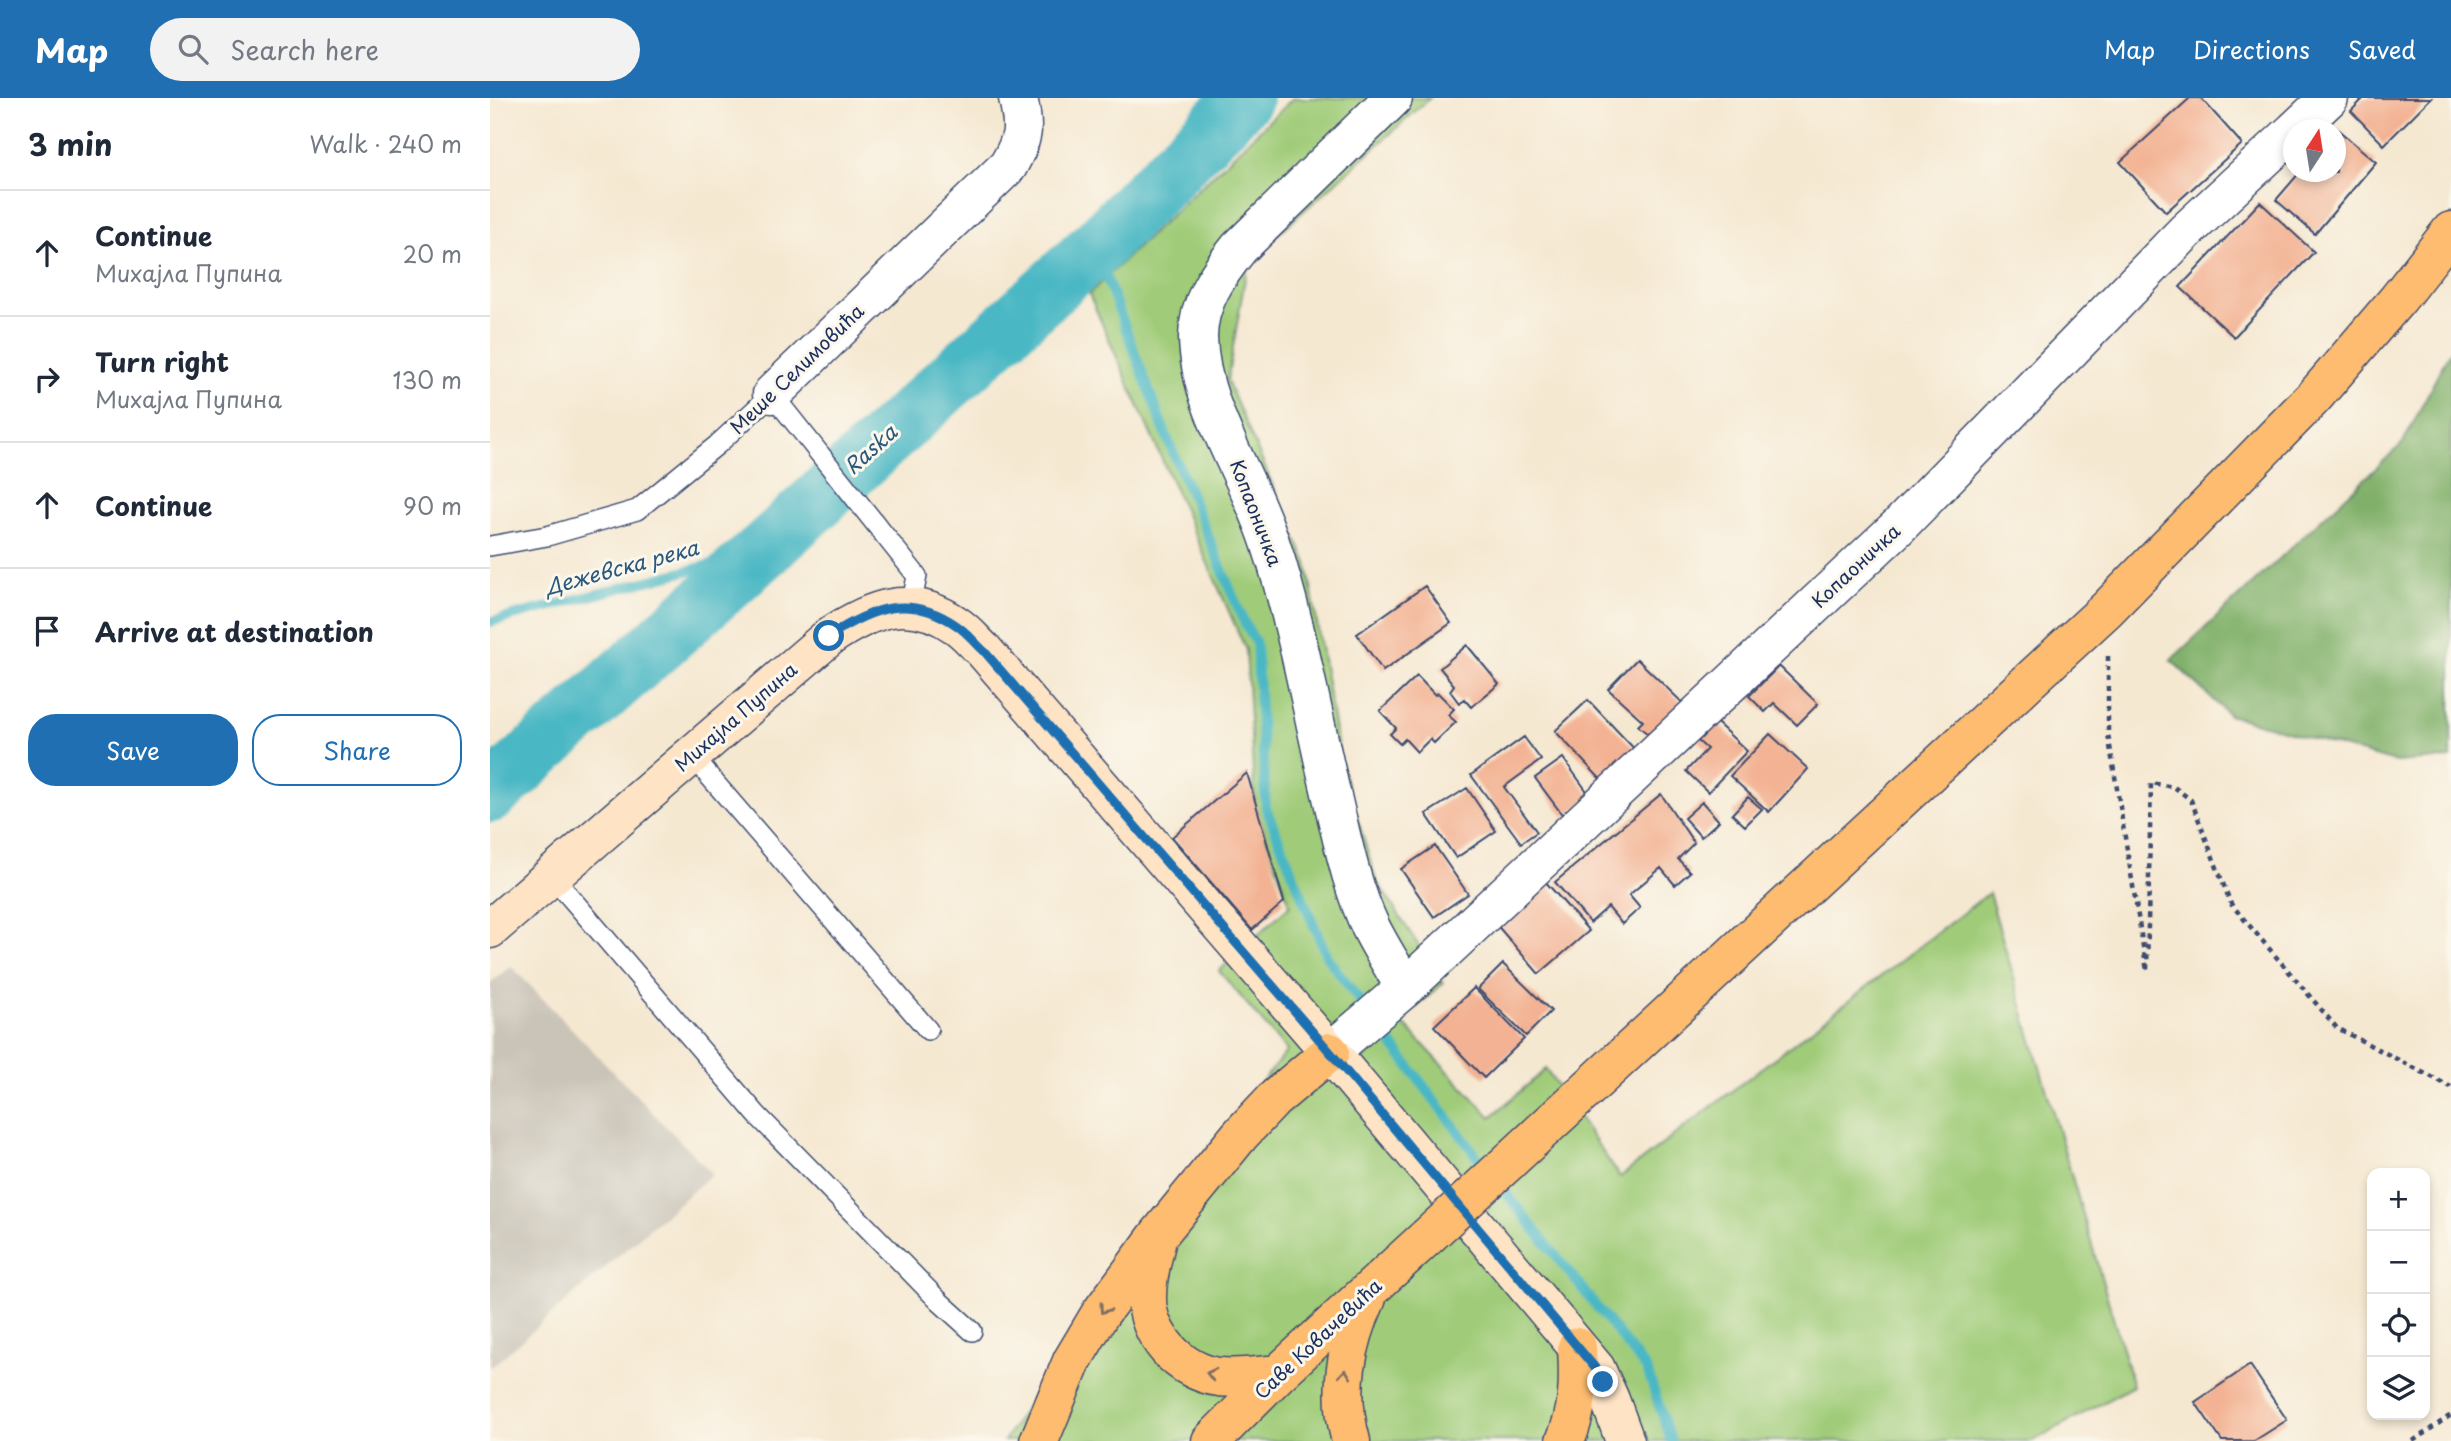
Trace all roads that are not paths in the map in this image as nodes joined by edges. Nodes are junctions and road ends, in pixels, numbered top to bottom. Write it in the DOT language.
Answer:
graph roads {
  1 [pos="1018,98"];
  2 [pos="1393,98"];
  3 [pos="2329,98"];
  4 [pos="2306,119"];
  5 [pos="2283,140"];
  6 [pos="2451,231"];
  7 [pos="783,408"];
  8 [pos="490,546"];
  9 [pos="911,607"];
  10 [pos="691,755"];
  11 [pos="552,876"];
  12 [pos="490,929"];
  13 [pos="1382,1008"];
  14 [pos="928,1030"];
  15 [pos="1330,1052"];
  16 [pos="1158,1234"];
  17 [pos="1371,1289"];
  18 [pos="972,1331"];
  19 [pos="1577,1347"];
  20 [pos="1278,1374"];
  21 [pos="1039,1441"];
  22 [pos="1211,1441"];
  23 [pos="1351,1441"];
  24 [pos="1565,1441"];
  25 [pos="1625,1441"];
  1 -- 7 [label="street, Меше Селимовића"];
  2 -- 13 [label="street, Копаоничка"];
  3 -- 4 [label="street, Копаоничка"];
  5 -- 13 [label="street, Копаоничка"];
  6 -- 17 [label="main road, Саве Ковачевића, bridge"];
  7 -- 8 [label="lane, Меше Селимовића"];
  7 -- 9 [label="lane"];
  9 -- 10 [label="street, Михајла Пупина"];
  9 -- 15 [label="street, Михајла Пупина"];
  10 -- 11 [label="street, Михајла Пупина"];
  10 -- 14 [label="lane"];
  11 -- 12 [label="street, Михајла Пупина"];
  11 -- 18 [label="lane"];
  13 -- 15 [label="street"];
  15 -- 16 [label="main road"];
  15 -- 19 [label="street, Михајла Пупина"];
  20 -- 16 [label="main road, one-way"];
  16 -- 21 [label="main road, one-way"];
  17 -- 20 [label="main road, Саве Ковачевића"];
  23 -- 17 [label="main road, one-way"];
  19 -- 24 [label="main road"];
  19 -- 25 [label="street, Михајла Пупина"];
  20 -- 22 [label="main road, Саве Ковачевића"];
}
